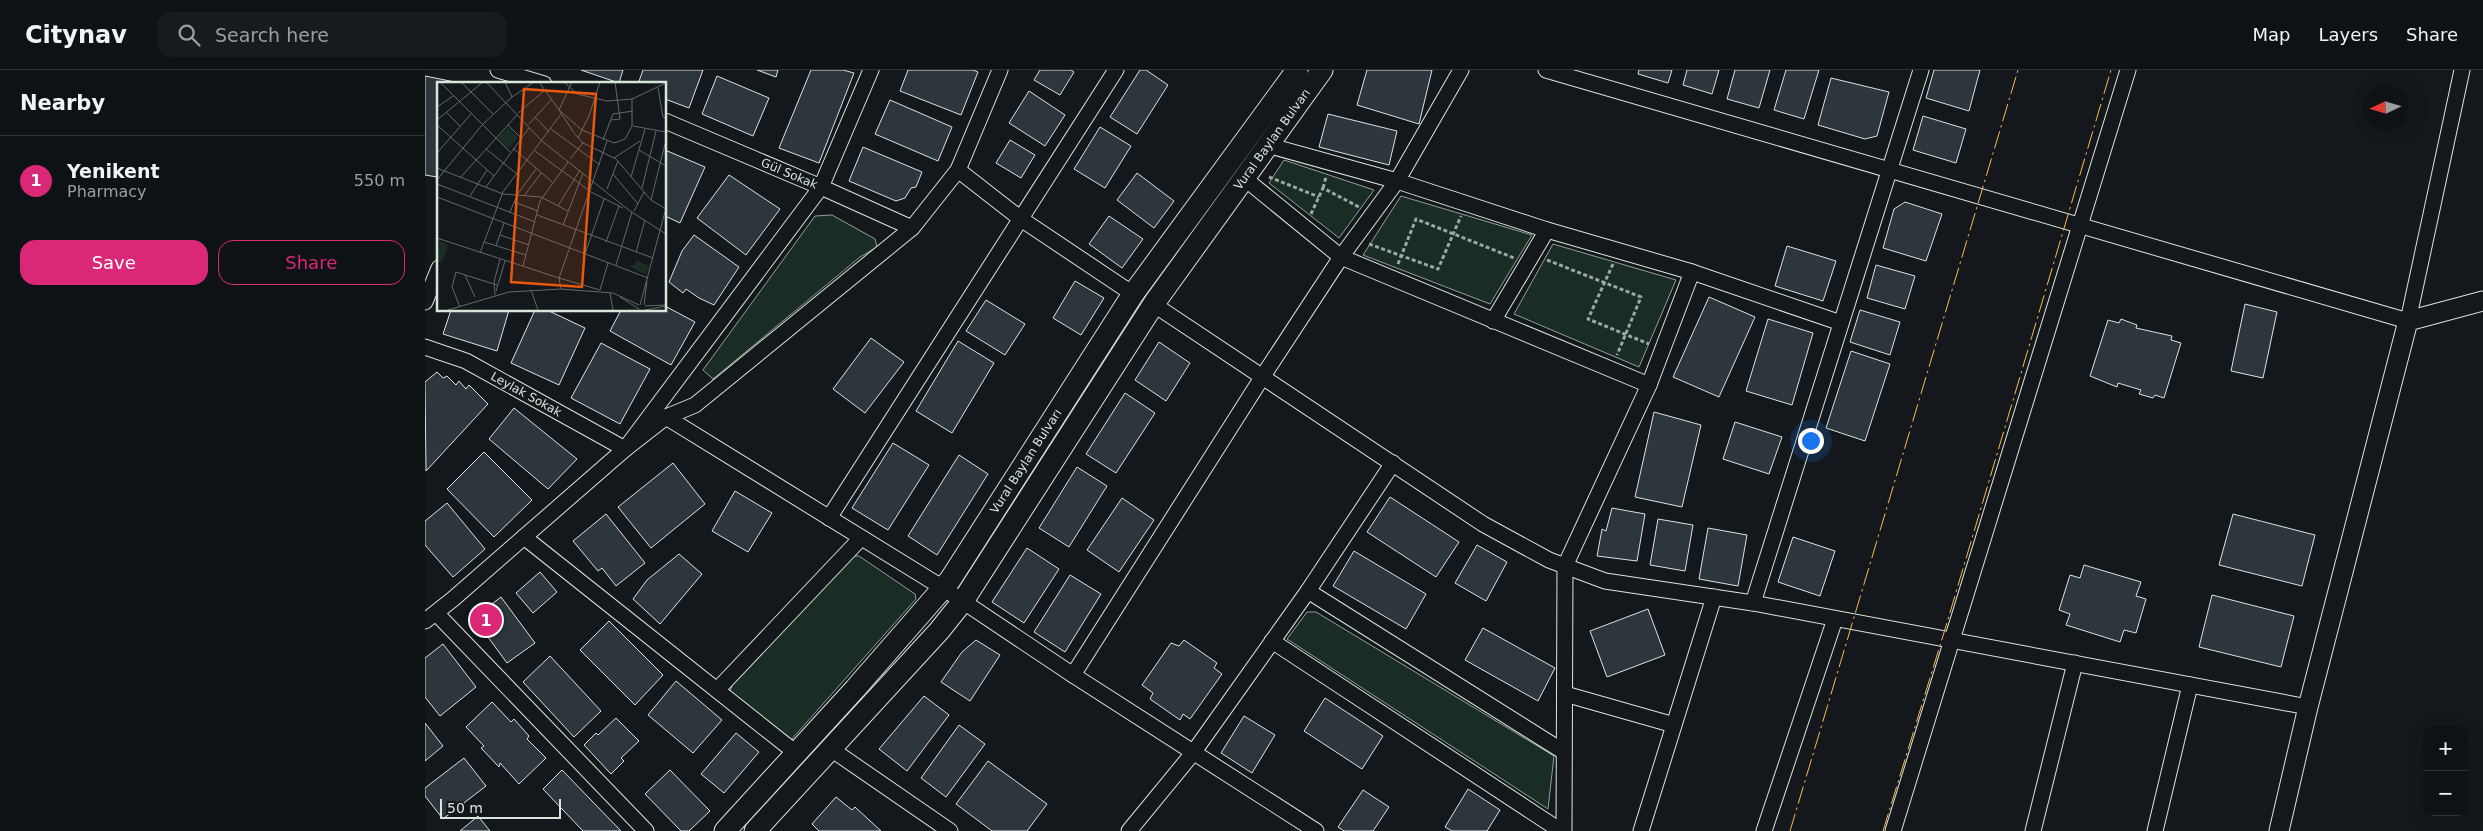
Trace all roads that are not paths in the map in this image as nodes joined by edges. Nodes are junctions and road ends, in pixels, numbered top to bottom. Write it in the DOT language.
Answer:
graph roads {
  1 [pos="498,70"];
  2 [pos="871,70"];
  3 [pos="1000,70"];
  4 [pos="1116,70"];
  5 [pos="1297,70"];
  6 [pos="1321,70"];
  7 [pos="1461,70"];
  8 [pos="1545,70"];
  9 [pos="1921,70"];
  10 [pos="2128,70"];
  11 [pos="2462,70"];
  12 [pos="537,82"];
  13 [pos="666,120"];
  14 [pos="1267,145"];
  15 [pos="957,170"];
  16 [pos="1889,170"];
  17 [pos="1244,178"];
  18 [pos="1397,181"];
  19 [pos="821,186"];
  20 [pos="1021,219"];
  21 [pos="2079,226"];
  22 [pos="912,228"];
  23 [pos="1547,230"];
  24 [pos="1341,257"];
  25 [pos="1692,272"];
  26 [pos="437,273"];
  27 [pos="1133,294"];
  28 [pos="2483,301"];
  29 [pos="425,302"];
  30 [pos="1153,304"];
  31 [pos="1493,321"];
  32 [pos="2407,321"];
  33 [pos="1841,323"];
  34 [pos="425,347"];
  35 [pos="1263,376"];
  36 [pos="1649,385"];
  37 [pos="667,416"];
  38 [pos="625,449"];
  39 [pos="1393,463"];
  40 [pos="829,518"];
  41 [pos="524,537"];
  42 [pos="861,538"];
  43 [pos="1565,566"];
  44 [pos="943,588"];
  45 [pos="1308,591"];
  46 [pos="1714,597"];
  47 [pos="963,601"];
  48 [pos="1753,603"];
  49 [pos="430,617"];
  50 [pos="1835,618"];
  51 [pos="1952,640"];
  52 [pos="1272,641"];
  53 [pos="2075,663"];
  54 [pos="1073,675"];
  55 [pos="2190,685"];
  56 [pos="717,690"];
  57 [pos="1565,694"];
  58 [pos="2308,707"];
  59 [pos="1674,725"];
  60 [pos="831,749"];
  61 [pos="1564,752"];
  62 [pos="796,753"];
  63 [pos="1193,753"];
  64 [pos="646,831"];
  65 [pos="725,831"];
  66 [pos="755,831"];
  67 [pos="950,831"];
  68 [pos="1129,831"];
  69 [pos="1316,831"];
  70 [pos="1562,831"];
  71 [pos="1641,831"];
  72 [pos="1764,831"];
  73 [pos="1893,831"];
  74 [pos="2033,831"];
  75 [pos="2155,831"];
  76 [pos="2279,831"];
  1 -- 12 [label="street"];
  2 -- 19 [label="street"];
  3 -- 15 [label="street"];
  4 -- 20 [label="street"];
  5 -- 27 [label="main road, Vural Baylan Bulvarı"];
  6 -- 14 [label="main road, Vural Baylan Bulvarı"];
  7 -- 18 [label="street"];
  8 -- 16 [label="street"];
  9 -- 16 [label="street"];
  10 -- 21 [label="street"];
  11 -- 32 [label="street"];
  13 -- 19 [label="street, Gül Sokak"];
  14 -- 17 [label="main road, Vural Baylan Bulvarı"];
  14 -- 18 [label="street"];
  15 -- 20 [label="street"];
  15 -- 22 [label="street"];
  16 -- 21 [label="street"];
  16 -- 33 [label="street"];
  17 -- 24 [label="street"];
  17 -- 30 [label="main road, Vural Baylan Bulvarı"];
  18 -- 23 [label="street"];
  18 -- 24 [label="street"];
  19 -- 22 [label="street, Gül Sokak"];
  19 -- 38 [label="street"];
  20 -- 27 [label="street"];
  20 -- 40 [label="street"];
  21 -- 32 [label="street"];
  21 -- 51 [label="street"];
  22 -- 37 [label="street"];
  23 -- 25 [label="street"];
  23 -- 31 [label="street"];
  24 -- 31 [label="street"];
  24 -- 35 [label="street"];
  25 -- 33 [label="street"];
  25 -- 36 [label="street"];
  26 -- 29 [label="street"];
  27 -- 44 [label="main road, Vural Baylan Bulvarı"];
  28 -- 32 [label="street"];
  30 -- 35 [label="street"];
  30 -- 47 [label="main road, Vural Baylan Bulvarı"];
  31 -- 36 [label="street"];
  32 -- 58 [label="street"];
  33 -- 48 [label="street"];
  34 -- 38 [label="street, Leylak Sokak"];
  35 -- 39 [label="street"];
  35 -- 54 [label="street"];
  36 -- 43 [label="street"];
  37 -- 38 [label="street"];
  37 -- 40 [label="street"];
  38 -- 41 [label="street"];
  39 -- 43 [label="street"];
  39 -- 45 [label="street"];
  40 -- 42 [label="street"];
  41 -- 49 [label="street"];
  41 -- 56 [label="street"];
  42 -- 44 [label="street"];
  42 -- 56 [label="street"];
  43 -- 46 [label="street"];
  43 -- 57 [label="street"];
  44 -- 47 [label="street"];
  44 -- 62 [label="main road, Vural Baylan Bulvarı"];
  45 -- 52 [label="street"];
  45 -- 61 [label="street"];
  46 -- 48 [label="street"];
  46 -- 59 [label="street"];
  47 -- 54 [label="street"];
  47 -- 60 [label="main road, Vural Baylan Bulvarı"];
  48 -- 50 [label="street"];
  49 -- 64 [label="street"];
  50 -- 51 [label="street"];
  50 -- 72 [label="street"];
  51 -- 53 [label="street"];
  51 -- 73 [label="street"];
  52 -- 63 [label="street"];
  52 -- 70 [label="street"];
  53 -- 55 [label="street"];
  53 -- 74 [label="street"];
  54 -- 63 [label="street"];
  55 -- 58 [label="street"];
  55 -- 75 [label="street"];
  56 -- 62 [label="street"];
  57 -- 59 [label="street"];
  57 -- 61 [label="street"];
  58 -- 76 [label="street"];
  59 -- 71 [label="street"];
  60 -- 66 [label="main road, Vural Baylan Bulvarı"];
  60 -- 67 [label="street"];
  61 -- 70 [label="street"];
  62 -- 65 [label="main road, Vural Baylan Bulvarı"];
  63 -- 68 [label="street"];
  63 -- 69 [label="street"];
}
